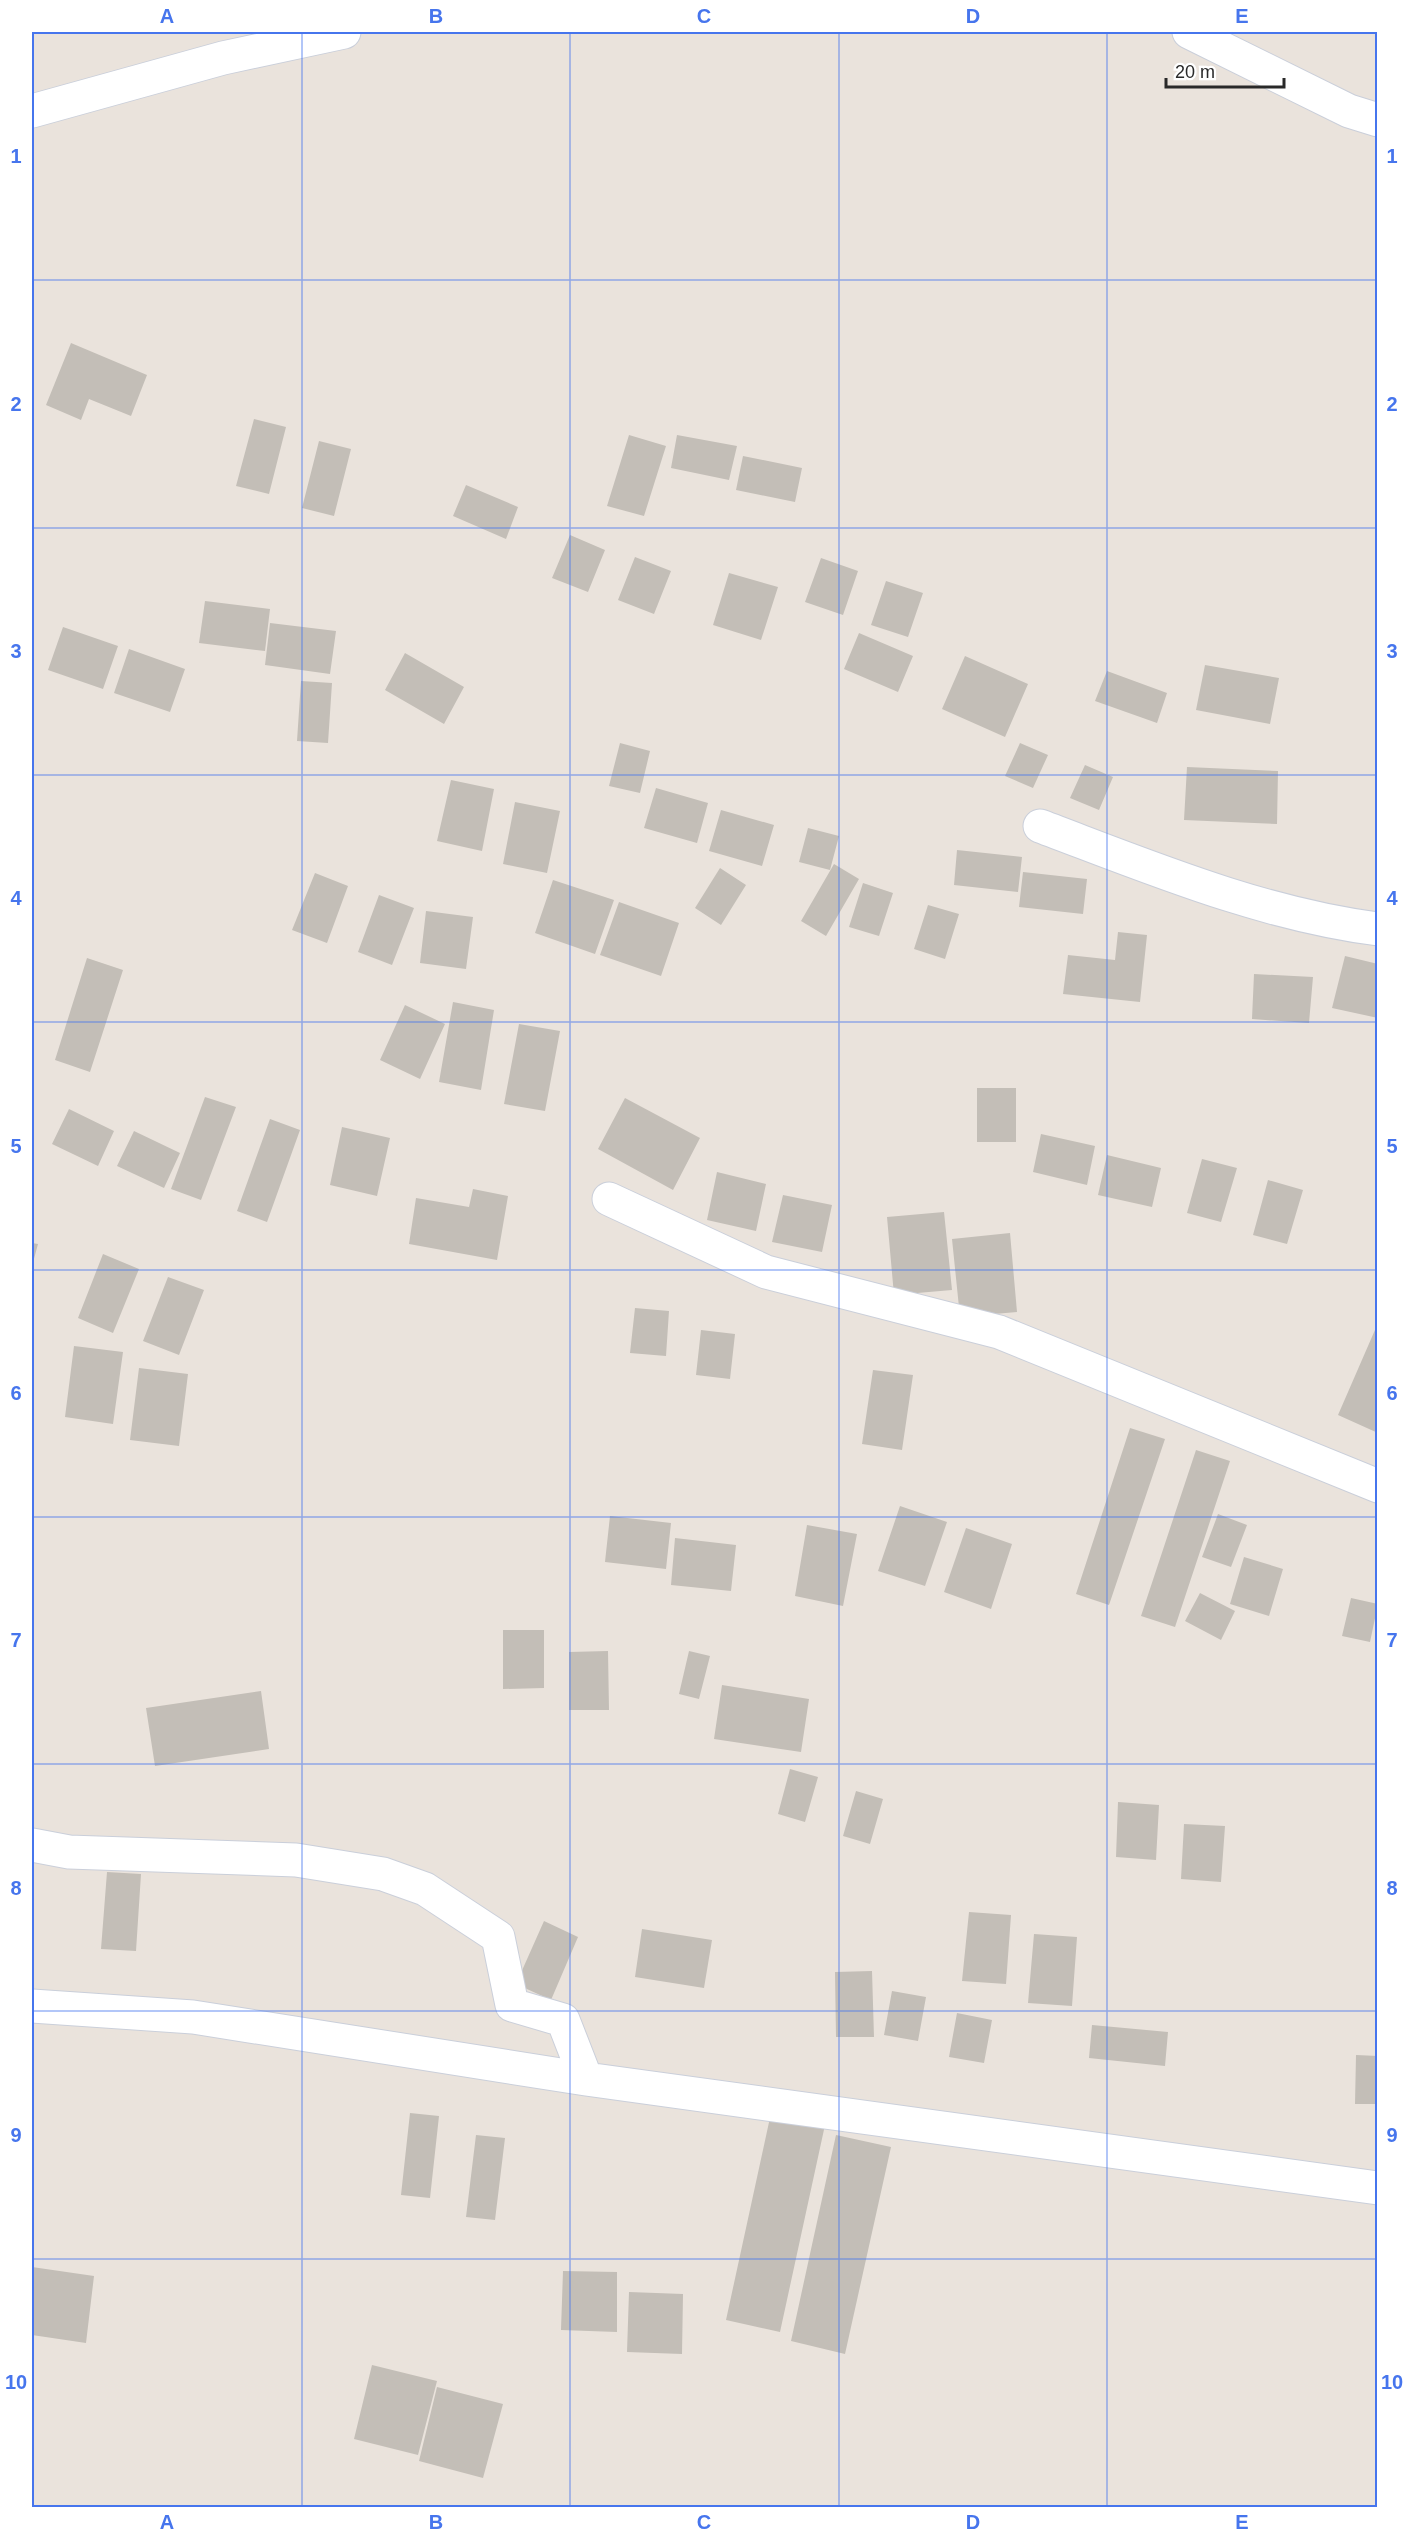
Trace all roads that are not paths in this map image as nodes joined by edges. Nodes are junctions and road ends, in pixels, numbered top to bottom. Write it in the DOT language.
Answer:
graph roads {
  1 [pos="344,32"];
  2 [pos="1189,32"];
  3 [pos="32,111"];
  4 [pos="1377,120"];
  5 [pos="1040,826"];
  6 [pos="1377,929"];
  7 [pos="609,1199"];
  8 [pos="1377,1486"];
  9 [pos="32,1845"];
  10 [pos="32,2006"];
  11 [pos="586,2079"];
  12 [pos="1377,2188"];
  1 -- 3 [label="street"];
  2 -- 4 [label="street"];
  5 -- 6 [label="street"];
  7 -- 8 [label="street"];
  9 -- 11 [label="street"];
  10 -- 11 [label="street"];
  11 -- 12 [label="street"];
}
